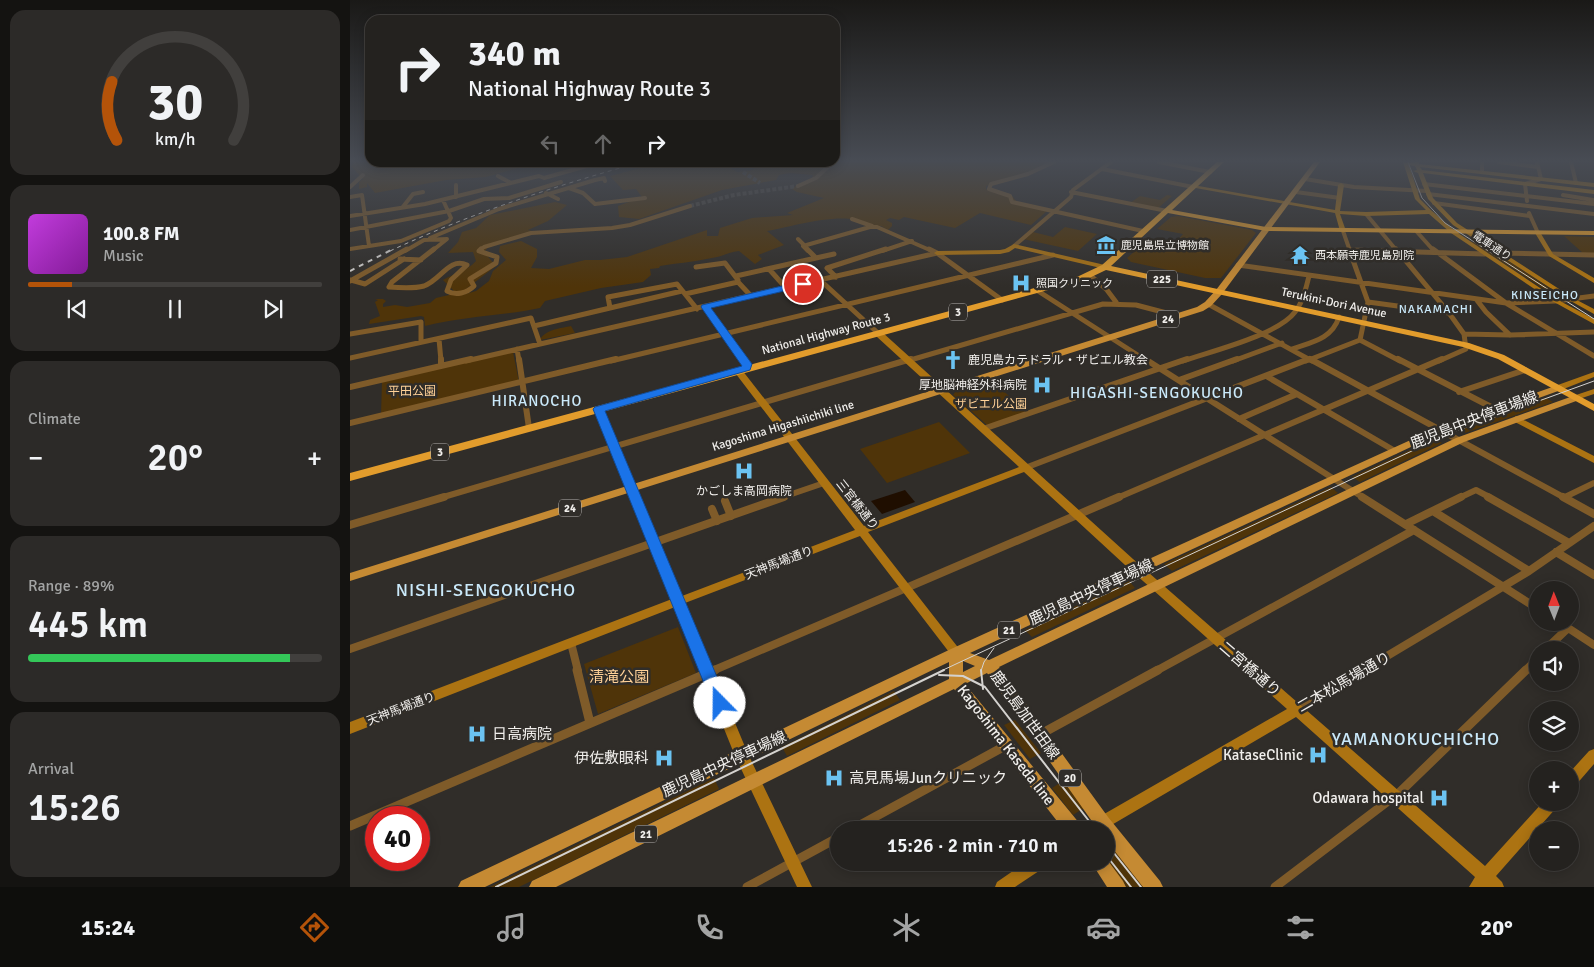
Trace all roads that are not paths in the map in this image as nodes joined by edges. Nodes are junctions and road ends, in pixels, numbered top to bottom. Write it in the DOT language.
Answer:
graph roads {
  1 [pos="363,203"];
  2 [pos="405,203"];
  3 [pos="426,203"];
  4 [pos="445,203"];
  5 [pos="471,203"];
  6 [pos="516,203"];
  7 [pos="1018,203"];
  8 [pos="1063,203"];
  9 [pos="1129,203"];
  10 [pos="1175,203"];
  11 [pos="1283,203"];
  12 [pos="1339,203"];
  13 [pos="1422,203"];
  14 [pos="1507,203"];
  15 [pos="1566,203"];
  16 [pos="1286,204"];
  17 [pos="1434,204"];
  18 [pos="690,206"];
  19 [pos="1527,206"];
  20 [pos="402,208"];
  21 [pos="449,211"];
  22 [pos="1167,211"];
  23 [pos="1569,211"];
  24 [pos="1053,212"];
  25 [pos="1337,212"];
  26 [pos="1430,212"];
  27 [pos="365,214"];
  28 [pos="1366,214"];
  29 [pos="1594,215"];
  30 [pos="350,216"];
  31 [pos="1530,216"];
  32 [pos="852,218"];
  33 [pos="367,227"];
  34 [pos="874,227"];
  35 [pos="1266,229"];
  36 [pos="350,230"];
  37 [pos="1143,231"];
  38 [pos="1343,231"];
  39 [pos="1381,232"];
  40 [pos="1417,232"];
  41 [pos="1453,232"];
  42 [pos="1467,232"];
  43 [pos="1538,233"];
  44 [pos="1594,234"];
  45 [pos="429,239"];
  46 [pos="798,239"];
  47 [pos="912,242"];
  48 [pos="369,246"];
  49 [pos="805,246"];
  50 [pos="1014,246"];
  51 [pos="350,249"];
  52 [pos="1350,250"];
  53 [pos="1398,251"];
  54 [pos="1434,252"];
  55 [pos="834,254"];
  56 [pos="938,254"];
  57 [pos="1485,254"];
  58 [pos="1501,254"];
  59 [pos="1551,254"];
  60 [pos="1053,255"];
  61 [pos="1587,255"];
  62 [pos="1594,255"];
  63 [pos="390,258"];
  64 [pos="816,258"];
  65 [pos="404,259"];
  66 [pos="421,260"];
  67 [pos="1594,260"];
  68 [pos="1238,265"];
  69 [pos="696,267"];
  70 [pos="1105,267"];
  71 [pos="769,269"];
  72 [pos="1090,275"];
  73 [pos="736,276"];
  74 [pos="836,276"];
  75 [pos="967,276"];
  76 [pos="1309,276"];
  77 [pos="351,280"];
  78 [pos="820,280"];
  79 [pos="1594,281"];
  80 [pos="738,282"];
  81 [pos="1362,283"];
  82 [pos="786,288"];
  83 [pos="1038,291"];
  84 [pos="1219,292"];
  85 [pos="683,293"];
  86 [pos="1434,293"];
  87 [pos="750,296"];
  88 [pos="1594,296"];
  89 [pos="1476,299"];
  90 [pos="1571,299"];
  91 [pos="1002,300"];
  92 [pos="1556,301"];
  93 [pos="1116,302"];
  94 [pos="1368,302"];
  95 [pos="1506,303"];
  96 [pos="847,304"];
  97 [pos="1208,304"];
  98 [pos="705,307"];
  99 [pos="610,308"];
  100 [pos="1298,308"];
  101 [pos="697,309"];
  102 [pos="1071,311"];
  103 [pos="1594,312"];
  104 [pos="1449,313"];
  105 [pos="1178,316"];
  106 [pos="1339,317"];
  107 [pos="1594,322"];
  108 [pos="1365,323"];
  109 [pos="534,326"];
  110 [pos="1594,332"];
  111 [pos="1264,333"];
  112 [pos="350,334"];
  113 [pos="725,334"];
  114 [pos="879,334"];
  115 [pos="1558,334"];
  116 [pos="1510,335"];
  117 [pos="1111,337"];
  118 [pos="439,339"];
  119 [pos="1465,339"];
  120 [pos="1360,340"];
  121 [pos="421,342"];
  122 [pos="1282,343"];
  123 [pos="540,344"];
  124 [pos="517,349"];
  125 [pos="1292,349"];
  126 [pos="1594,356"];
  127 [pos="350,358"];
  128 [pos="907,359"];
  129 [pos="1313,360"];
  130 [pos="441,366"];
  131 [pos="1160,369"];
  132 [pos="1525,370"];
  133 [pos="1418,371"];
  134 [pos="739,372"];
  135 [pos="1594,374"];
  136 [pos="1268,377"];
  137 [pos="1179,380"];
  138 [pos="523,383"];
  139 [pos="350,386"];
  140 [pos="1558,388"];
  141 [pos="1369,390"];
  142 [pos="942,391"];
  143 [pos="1594,391"];
  144 [pos="1459,392"];
  145 [pos="1297,394"];
  146 [pos="1576,398"];
  147 [pos="1208,399"];
  148 [pos="763,403"];
  149 [pos="1594,408"];
  150 [pos="598,409"];
  151 [pos="1323,409"];
  152 [pos="1497,410"];
  153 [pos="1239,419"];
  154 [pos="1516,419"];
  155 [pos="350,423"];
  156 [pos="529,428"];
  157 [pos="983,429"];
  158 [pos="1440,430"];
  159 [pos="1264,434"];
  160 [pos="790,438"];
  161 [pos="1460,440"];
  162 [pos="614,447"];
  163 [pos="1396,451"];
  164 [pos="1594,460"];
  165 [pos="1025,468"];
  166 [pos="350,476"];
  167 [pos="1335,479"];
  168 [pos="824,482"];
  169 [pos="1594,483"];
  170 [pos="632,488"];
  171 [pos="1354,491"];
  172 [pos="1564,497"];
  173 [pos="725,501"];
  174 [pos="712,509"];
  175 [pos="1434,511"];
  176 [pos="1594,514"];
  177 [pos="1078,515"];
  178 [pos="731,516"];
  179 [pos="717,521"];
  180 [pos="1406,524"];
  181 [pos="350,525"];
  182 [pos="1594,526"];
  183 [pos="1414,530"];
  184 [pos="861,531"];
  185 [pos="1569,543"];
  186 [pos="654,544"];
  187 [pos="1556,552"];
  188 [pos="1138,569"];
  189 [pos="1529,571"];
  190 [pos="1594,576"];
  191 [pos="350,577"];
  192 [pos="1157,586"];
  193 [pos="1502,586"];
  194 [pos="906,588"];
  195 [pos="679,602"];
  196 [pos="1529,603"];
  197 [pos="1565,631"];
  198 [pos="1573,631"];
  199 [pos="1216,639"];
  200 [pos="1555,641"];
  201 [pos="571,643"];
  202 [pos="1594,645"];
  203 [pos="350,650"];
  204 [pos="956,654"];
  205 [pos="990,666"];
  206 [pos="1529,667"];
  207 [pos="708,673"];
  208 [pos="956,682"];
  209 [pos="1297,710"];
  210 [pos="590,723"];
  211 [pos="350,728"];
  212 [pos="1039,735"];
  213 [pos="1005,746"];
  214 [pos="1594,755"];
  215 [pos="742,756"];
  216 [pos="1579,772"];
  217 [pos="754,780"];
  218 [pos="1394,797"];
  219 [pos="1544,811"];
  220 [pos="868,821"];
  221 [pos="1067,821"];
  222 [pos="1093,821"];
  223 [pos="1105,821"];
  224 [pos="350,826"];
  225 [pos="830,842"];
  226 [pos="1115,846"];
  227 [pos="793,862"];
  228 [pos="1026,871"];
  229 [pos="1106,871"];
  230 [pos="1481,882"];
  231 [pos="467,887"];
  232 [pos="538,887"];
  233 [pos="747,887"];
  234 [pos="805,887"];
  235 [pos="1002,887"];
  236 [pos="1118,887"];
  237 [pos="1154,887"];
  238 [pos="1275,887"];
  239 [pos="1497,887"];
  1 -- 27 [label="street"];
  2 -- 20 [label="street"];
  3 -- 20 [label="street"];
  4 -- 21 [label="street"];
  5 -- 21 [label="street"];
  6 -- 45 [label="street"];
  7 -- 24 [label="street"];
  8 -- 24 [label="street"];
  9 -- 22 [label="street"];
  10 -- 22 [label="highway, National Highway Route 3"];
  11 -- 16 [label="street"];
  12 -- 25 [label="street"];
  13 -- 26 [label="street, 電車通り"];
  14 -- 19 [label="street"];
  15 -- 23 [label="street"];
  16 -- 25 [label="street"];
  16 -- 35 [label="main road, Kagoshima Higashiichiki line"];
  17 -- 31 [label="street"];
  17 -- 42 [label="street, 電車通り"];
  18 -- 66 [label="street"];
  19 -- 23 [label="street"];
  19 -- 31 [label="street"];
  20 -- 27 [label="street"];
  21 -- 33 [label="street"];
  21 -- 48 [label="street"];
  22 -- 35 [label="highway"];
  22 -- 37 [label="highway, National Highway Route 3"];
  23 -- 29 [label="street"];
  24 -- 37 [label="street"];
  24 -- 50 [label="street"];
  25 -- 28 [label="street"];
  25 -- 38 [label="street"];
  26 -- 28 [label="street"];
  26 -- 41 [label="street, 電車通り"];
  27 -- 30 [label="street"];
  27 -- 33 [label="street"];
  28 -- 39 [label="street"];
  31 -- 43 [label="street"];
  32 -- 34 [label="street"];
  33 -- 36 [label="street"];
  33 -- 48 [label="street"];
  34 -- 47 [label="street"];
  34 -- 49 [label="street"];
  35 -- 38 [label="highway"];
  35 -- 68 [label="main road, Kagoshima Higashiichiki line"];
  37 -- 70 [label="highway, National Highway Route 3"];
  38 -- 39 [label="highway"];
  38 -- 52 [label="street"];
  39 -- 40 [label="highway"];
  39 -- 53 [label="street"];
  40 -- 41 [label="highway"];
  40 -- 54 [label="street"];
  41 -- 42 [label="highway"];
  41 -- 57 [label="street, 電車通り"];
  42 -- 43 [label="highway"];
  42 -- 58 [label="street, 電車通り"];
  43 -- 44 [label="highway"];
  43 -- 59 [label="street"];
  45 -- 63 [label="street"];
  45 -- 66 [label="street"];
  46 -- 49 [label="street"];
  47 -- 56 [label="street"];
  47 -- 74 [label="street"];
  48 -- 51 [label="street"];
  49 -- 64 [label="street"];
  50 -- 56 [label="street"];
  50 -- 60 [label="street"];
  52 -- 53 [label="street"];
  52 -- 81 [label="street"];
  53 -- 54 [label="street"];
  53 -- 86 [label="street"];
  54 -- 57 [label="street"];
  54 -- 95 [label="street"];
  55 -- 64 [label="street"];
  56 -- 74 [label="street"];
  56 -- 75 [label="street"];
  57 -- 92 [label="street, 電車通り"];
  58 -- 59 [label="street"];
  58 -- 90 [label="street, 電車通り"];
  59 -- 61 [label="street"];
  59 -- 79 [label="street"];
  60 -- 70 [label="street"];
  60 -- 75 [label="street"];
  61 -- 62 [label="street"];
  61 -- 67 [label="street"];
  63 -- 65 [label="street"];
  63 -- 77 [label="street"];
  64 -- 71 [label="street"];
  65 -- 66 [label="street"];
  65 -- 77 [label="street"];
  68 -- 76 [label="street"];
  68 -- 84 [label="main road, Kagoshima Higashiichiki line"];
  69 -- 73 [label="street"];
  70 -- 72 [label="highway, National Highway Route 3 / 3"];
  70 -- 84 [label="highway, Terukini-Dori Avenue / 225"];
  71 -- 73 [label="street"];
  71 -- 82 [label="street"];
  72 -- 83 [label="highway, National Highway Route 3 / 3"];
  72 -- 93 [label="street"];
  73 -- 80 [label="street"];
  74 -- 78 [label="street"];
  75 -- 91 [label="street"];
  75 -- 96 [label="street"];
  76 -- 81 [label="street"];
  76 -- 100 [label="street"];
  78 -- 82 [label="street"];
  78 -- 96 [label="street"];
  80 -- 85 [label="street"];
  80 -- 87 [label="street"];
  81 -- 86 [label="street"];
  81 -- 94 [label="street"];
  82 -- 87 [label="street"];
  83 -- 91 [label="highway, National Highway Route 3 / 3"];
  83 -- 102 [label="street"];
  84 -- 97 [label="main road, Kagoshima Higashiichiki line / 24"];
  84 -- 100 [label="highway, Terukini-Dori Avenue / 225"];
  85 -- 99 [label="street"];
  85 -- 99 [label="street"];
  85 -- 101 [label="street"];
  86 -- 89 [label="street"];
  86 -- 104 [label="street"];
  87 -- 98 [label="street"];
  88 -- 90 [label="street"];
  89 -- 95 [label="street"];
  89 -- 116 [label="street"];
  90 -- 92 [label="street"];
  90 -- 103 [label="street, 電車通り"];
  91 -- 114 [label="highway, National Highway Route 3 / 3"];
  92 -- 95 [label="street"];
  92 -- 107 [label="street, 電車通り"];
  93 -- 102 [label="street"];
  93 -- 105 [label="street"];
  94 -- 104 [label="street"];
  94 -- 108 [label="street"];
  95 -- 115 [label="street"];
  96 -- 113 [label="street"];
  96 -- 114 [label="street"];
  97 -- 105 [label="main road, Kagoshima Higashiichiki line / 24"];
  97 -- 111 [label="street"];
  98 -- 101 [label="street"];
  98 -- 113 [label="street"];
  99 -- 109 [label="street"];
  100 -- 106 [label="highway, Terukini-Dori Avenue / 225"];
  100 -- 111 [label="street"];
  101 -- 123 [label="street"];
  102 -- 117 [label="street"];
  102 -- 128 [label="street"];
  104 -- 119 [label="street"];
  105 -- 117 [label="main road, Kagoshima Higashiichiki line / 24"];
  106 -- 108 [label="highway, Terukini-Dori Avenue / 225"];
  106 -- 125 [label="street"];
  108 -- 119 [label="highway, Terukini-Dori Avenue / 225"];
  108 -- 120 [label="street"];
  109 -- 118 [label="street"];
  109 -- 123 [label="street"];
  110 -- 115 [label="street"];
  111 -- 122 [label="street"];
  111 -- 131 [label="street"];
  112 -- 121 [label="street"];
  113 -- 134 [label="street"];
  113 -- 138 [label="street"];
  114 -- 128 [label="street"];
  114 -- 134 [label="highway, National Highway Route 3 / 3"];
  115 -- 116 [label="street"];
  115 -- 126 [label="street"];
  116 -- 119 [label="street"];
  117 -- 131 [label="street"];
  117 -- 142 [label="main road, Kagoshima Higashiichiki line / 24"];
  118 -- 121 [label="street"];
  118 -- 130 [label="street"];
  119 -- 132 [label="highway, Terukini-Dori Avenue / 225"];
  119 -- 133 [label="street"];
  120 -- 129 [label="street, 天神馬場通り"];
  120 -- 133 [label="street"];
  121 -- 127 [label="street"];
  122 -- 125 [label="street"];
  122 -- 137 [label="street"];
  123 -- 124 [label="street"];
  124 -- 130 [label="street"];
  124 -- 138 [label="street"];
  125 -- 129 [label="street"];
  128 -- 142 [label="street"];
  128 -- 148 [label="street"];
  129 -- 136 [label="street, 天神馬場通り"];
  129 -- 141 [label="street"];
  130 -- 139 [label="street"];
  131 -- 137 [label="street"];
  131 -- 157 [label="street"];
  132 -- 140 [label="highway, Terukini-Dori Avenue / 225"];
  132 -- 144 [label="street"];
  133 -- 141 [label="street"];
  133 -- 144 [label="street"];
  134 -- 148 [label="street, 三官橋通り"];
  134 -- 150 [label="highway, National Highway Route 3 / 3"];
  135 -- 140 [label="street"];
  136 -- 145 [label="street"];
  136 -- 147 [label="street, 天神馬場通り"];
  137 -- 147 [label="street"];
  138 -- 155 [label="street"];
  138 -- 156 [label="street"];
  140 -- 146 [label="highway, Terukini-Dori Avenue / 225"];
  140 -- 152 [label="main road, 鹿児島中央停車場線 / 21"];
  141 -- 151 [label="street"];
  141 -- 158 [label="street"];
  142 -- 157 [label="street"];
  142 -- 160 [label="main road, Kagoshima Higashiichiki line / 24"];
  143 -- 146 [label="street"];
  144 -- 152 [label="street"];
  145 -- 151 [label="street"];
  145 -- 153 [label="street"];
  146 -- 149 [label="highway, 225"];
  146 -- 154 [label="main road, 鹿児島中央停車場線 / 21"];
  147 -- 153 [label="street"];
  147 -- 165 [label="street, 天神馬場通り"];
  148 -- 160 [label="street, 三官橋通り"];
  148 -- 162 [label="street"];
  150 -- 156 [label="highway, National Highway Route 3 / 3"];
  150 -- 162 [label="street"];
  151 -- 159 [label="street"];
  151 -- 163 [label="street"];
  152 -- 158 [label="main road, 鹿児島中央停車場線 / 21"];
  153 -- 159 [label="street"];
  154 -- 161 [label="main road, 鹿児島中央停車場線 / 21"];
  154 -- 164 [label="street"];
  156 -- 166 [label="highway, National Highway Route 3 / 3"];
  157 -- 165 [label="street"];
  158 -- 161 [label="street"];
  158 -- 163 [label="main road, 鹿児島中央停車場線 / 21"];
  159 -- 167 [label="street"];
  159 -- 177 [label="street"];
  160 -- 168 [label="street, 三官橋通り"];
  160 -- 170 [label="main road, Kagoshima Higashiichiki line / 24"];
  161 -- 171 [label="main road, 鹿児島中央停車場線 / 21"];
  161 -- 172 [label="street"];
  162 -- 170 [label="street"];
  162 -- 181 [label="street"];
  163 -- 167 [label="main road, 鹿児島中央停車場線 / 21"];
  165 -- 177 [label="street"];
  165 -- 184 [label="street, 天神馬場通り"];
  167 -- 171 [label="street"];
  167 -- 188 [label="main road, 鹿児島中央停車場線 / 21"];
  168 -- 178 [label="street"];
  168 -- 184 [label="street, 三官橋通り"];
  169 -- 172 [label="street"];
  170 -- 186 [label="street"];
  170 -- 191 [label="main road, Kagoshima Higashiichiki line / 24"];
  171 -- 180 [label="street"];
  171 -- 192 [label="main road, 鹿児島中央停車場線 / 21"];
  172 -- 176 [label="street"];
  173 -- 178 [label="street"];
  174 -- 179 [label="street"];
  175 -- 180 [label="street"];
  175 -- 185 [label="street"];
  175 -- 189 [label="street"];
  177 -- 188 [label="street"];
  177 -- 194 [label="street"];
  178 -- 179 [label="street"];
  179 -- 186 [label="street"];
  180 -- 183 [label="street"];
  182 -- 185 [label="street, 二本松馬場通り"];
  183 -- 193 [label="street"];
  183 -- 199 [label="street"];
  184 -- 194 [label="street, 三官橋通り"];
  184 -- 195 [label="street, 天神馬場通り"];
  185 -- 187 [label="street, 二本松馬場通り"];
  186 -- 195 [label="street"];
  186 -- 203 [label="street"];
  187 -- 189 [label="street, 二本松馬場通り"];
  187 -- 190 [label="street"];
  188 -- 192 [label="street, 二宮橋通り"];
  188 -- 204 [label="main road, 鹿児島中央停車場線 / 21"];
  189 -- 193 [label="street, 二本松馬場通り"];
  192 -- 199 [label="street, 二宮橋通り"];
  192 -- 205 [label="main road, 鹿児島中央停車場線 / 21"];
  193 -- 196 [label="street"];
  193 -- 209 [label="street, 二本松馬場通り"];
  194 -- 204 [label="street, 三官橋通り"];
  194 -- 207 [label="street"];
  195 -- 201 [label="street, 天神馬場通り"];
  195 -- 207 [label="street"];
  197 -- 200 [label="street"];
  198 -- 202 [label="street"];
  199 -- 209 [label="street, 二宮橋通り"];
  199 -- 212 [label="street"];
  201 -- 210 [label="street"];
  201 -- 211 [label="street, 天神馬場通り"];
  204 -- 205 [label="main road, 鹿児島加世田線"];
  204 -- 208 [label="main road, Kagoshima Kaseda line"];
  204 -- 215 [label="main road, 鹿児島中央停車場線 / 21"];
  205 -- 208 [label="main road, 鹿児島中央停車場線 / 21"];
  205 -- 212 [label="main road, 鹿児島加世田線 / 20"];
  206 -- 218 [label="street"];
  207 -- 210 [label="street"];
  207 -- 215 [label="street"];
  208 -- 213 [label="main road, Kagoshima Kaseda line / 20"];
  208 -- 217 [label="main road, 鹿児島中央停車場線 / 21"];
  209 -- 218 [label="street, 二宮橋通り"];
  209 -- 223 [label="street, 二本松馬場通り"];
  210 -- 224 [label="street"];
  212 -- 222 [label="main road, 鹿児島加世田線 / 20"];
  213 -- 220 [label="street"];
  213 -- 221 [label="main road, Kagoshima Kaseda line / 20"];
  214 -- 216 [label="street"];
  215 -- 217 [label="street"];
  215 -- 231 [label="main road, 鹿児島中央停車場線 / 21"];
  217 -- 227 [label="street"];
  217 -- 232 [label="main road, 鹿児島中央停車場線 / 21"];
  218 -- 230 [label="street, 二宮橋通り"];
  218 -- 238 [label="street"];
  219 -- 230 [label="street"];
  225 -- 227 [label="street"];
  226 -- 237 [label="main road, 鹿児島加世田線 / 20"];
  227 -- 233 [label="street"];
  227 -- 234 [label="street"];
  228 -- 235 [label="street"];
  229 -- 236 [label="main road"];
  230 -- 239 [label="street, 二宮橋通り"];
}
